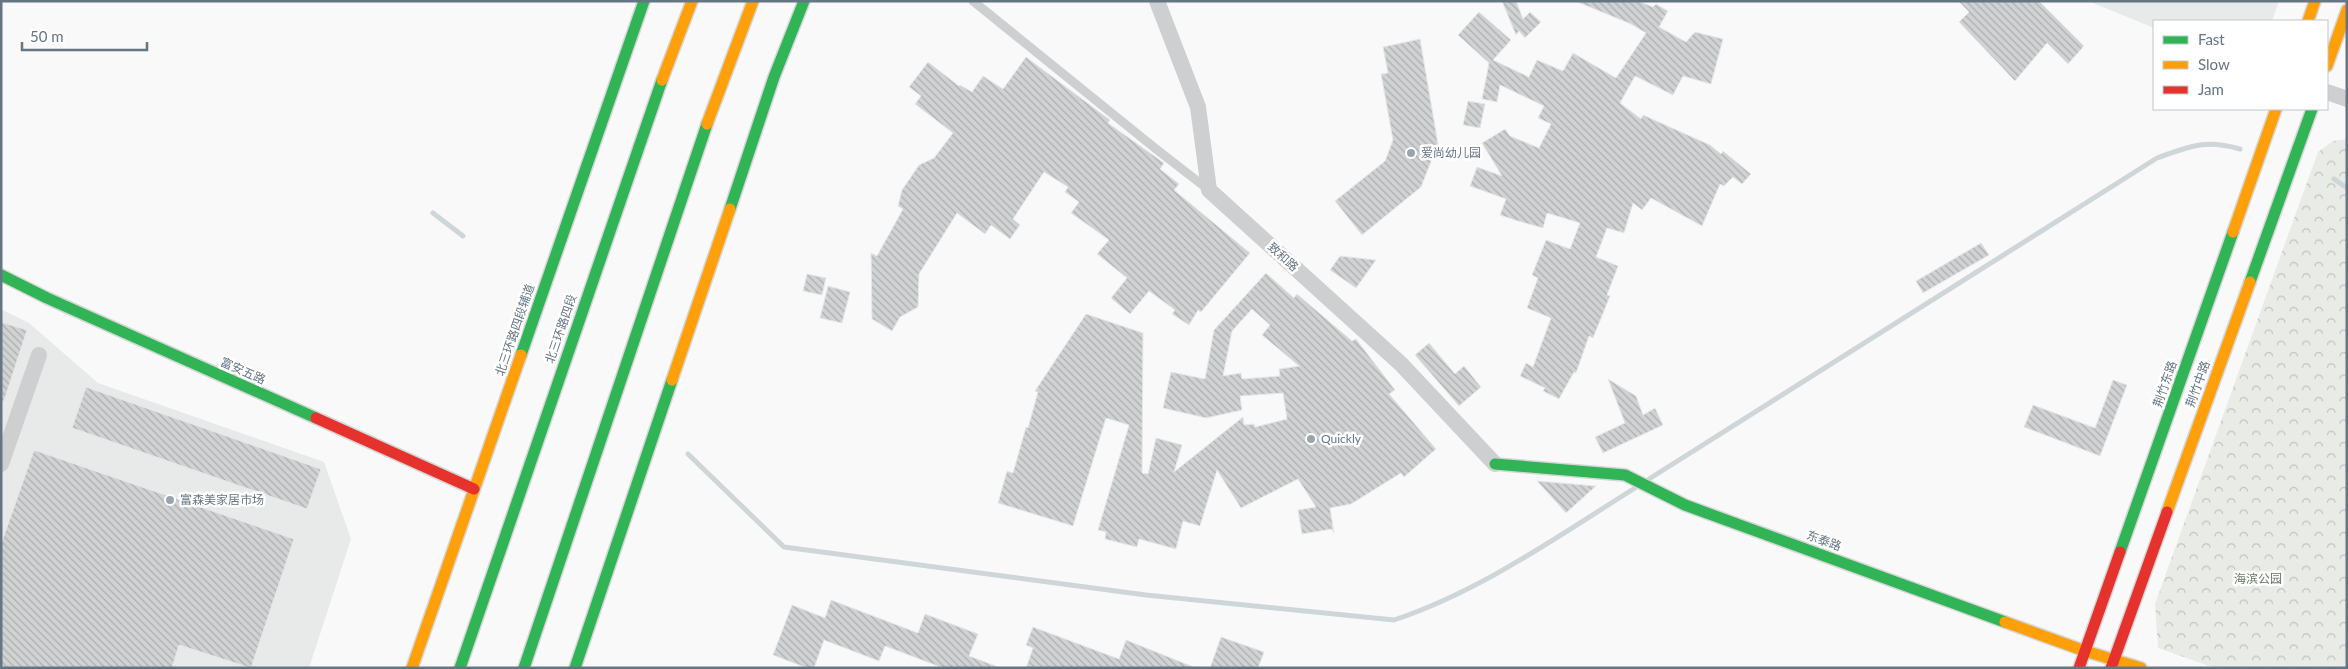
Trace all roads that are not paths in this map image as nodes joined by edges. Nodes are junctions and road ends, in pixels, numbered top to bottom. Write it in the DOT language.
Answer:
graph roads {
  1 [pos="644,1"];
  2 [pos="692,1"];
  3 [pos="752,1"];
  4 [pos="804,1"];
  5 [pos="973,1"];
  6 [pos="1157,1"];
  7 [pos="2315,1"];
  8 [pos="2347,10"];
  9 [pos="2308,20"];
  10 [pos="2328,63"];
  11 [pos="2328,92"];
  12 [pos="2347,99"];
  13 [pos="2276,110"];
  14 [pos="2312,110"];
  15 [pos="1209,190"];
  16 [pos="1,275"];
  17 [pos="39,355"];
  18 [pos="1,464"];
  19 [pos="1495,464"];
  20 [pos="474,489"];
  21 [pos="2085,651"];
  22 [pos="2113,663"];
  23 [pos="412,668"];
  24 [pos="460,668"];
  25 [pos="524,668"];
  26 [pos="575,668"];
  27 [pos="2079,668"];
  28 [pos="2141,668"];
  1 -- 20 [label="main road, 北三环路四段辅道"];
  2 -- 24 [label="main road, 北三环路四段"];
  3 -- 25 [label="main road"];
  4 -- 26 [label="main road"];
  5 -- 15 [label="lane"];
  6 -- 15 [label="street"];
  7 -- 9 [label="main road"];
  8 -- 10 [label="main road"];
  11 -- 12 [label="street"];
  13 -- 21 [label="main road, 荆竹东路"];
  14 -- 22 [label="main road, 荆竹中路"];
  15 -- 19 [label="street, 致和路"];
  16 -- 20 [label="main road, 富安五路"];
  17 -- 18 [label="street"];
  19 -- 21 [label="main road, 东泰路"];
  20 -- 23 [label="main road, 北三环路四段辅道"];
  21 -- 22 [label="main road, 东泰路"];
  21 -- 27 [label="main road, 荆竹东路"];
  22 -- 28 [label="main road, 东泰路"];
}
